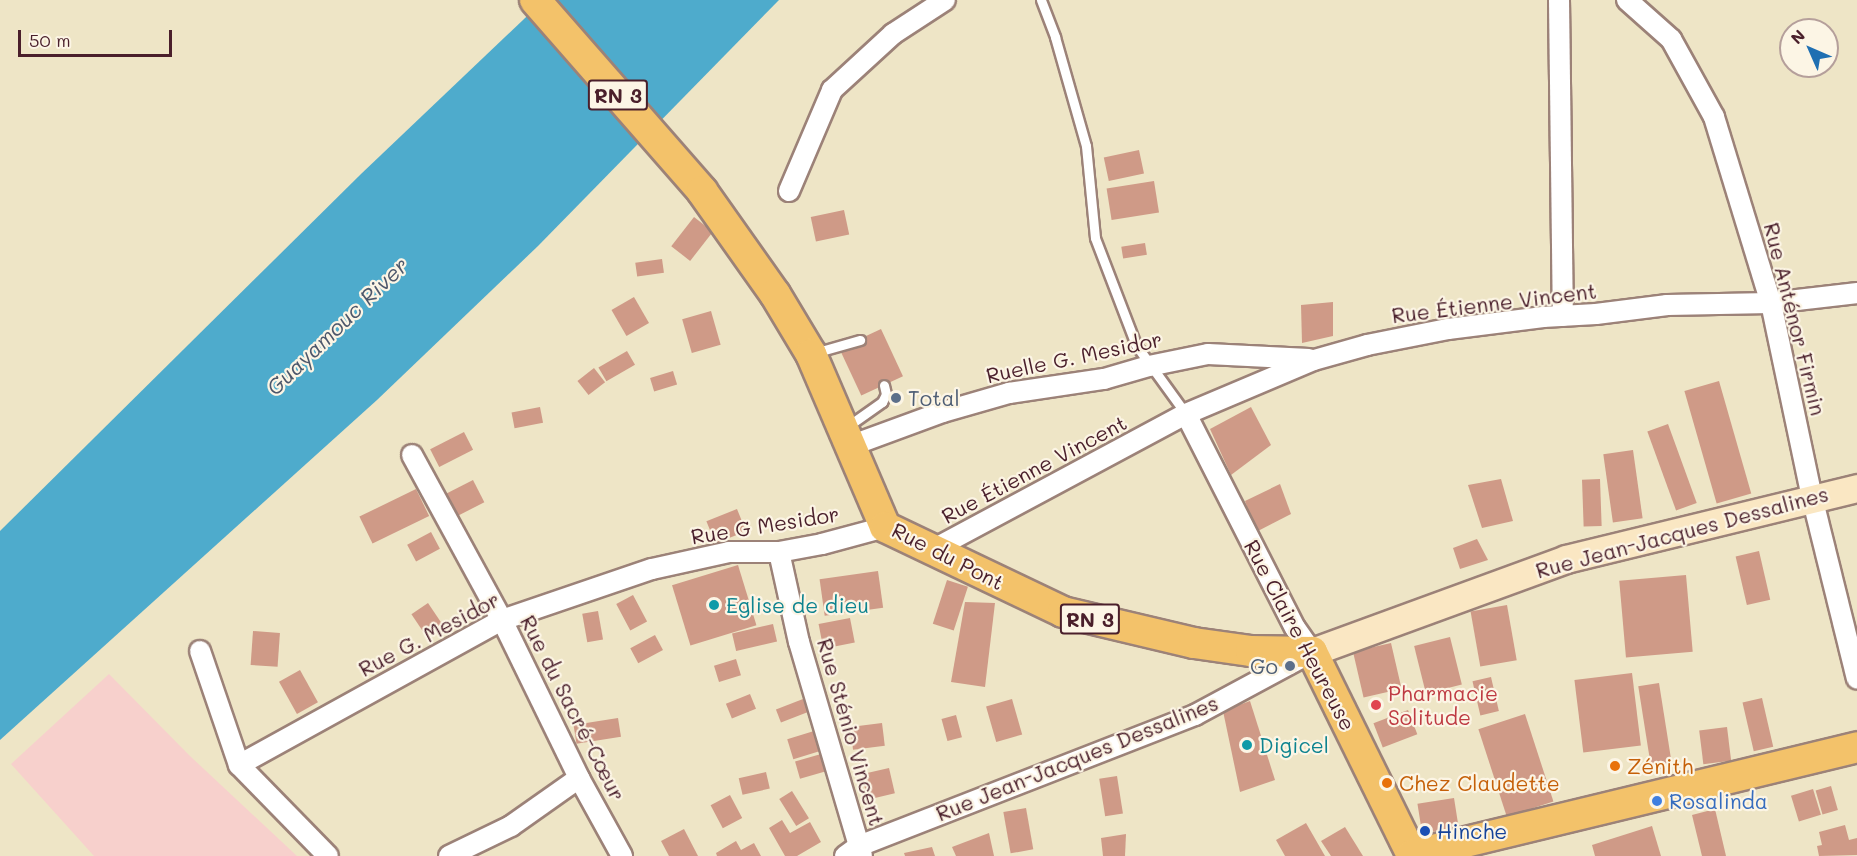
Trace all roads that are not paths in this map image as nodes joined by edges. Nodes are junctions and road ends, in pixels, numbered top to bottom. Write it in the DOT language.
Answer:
graph roads {
  1 [pos="535,0"];
  2 [pos="945,0"];
  3 [pos="1041,0"];
  4 [pos="1559,0"];
  5 [pos="1627,0"];
  6 [pos="789,191"];
  7 [pos="1857,293"];
  8 [pos="1771,303"];
  9 [pos="1563,316"];
  10 [pos="860,340"];
  11 [pos="812,354"];
  12 [pos="1314,360"];
  13 [pos="1149,366"];
  14 [pos="884,385"];
  15 [pos="1186,414"];
  16 [pos="847,438"];
  17 [pos="412,455"];
  18 [pos="1857,488"];
  19 [pos="1812,497"];
  20 [pos="885,527"];
  21 [pos="932,550"];
  22 [pos="779,552"];
  23 [pos="652,569"];
  24 [pos="502,620"];
  25 [pos="200,651"];
  26 [pos="1312,652"];
  27 [pos="1857,679"];
  28 [pos="1857,747"];
  29 [pos="240,765"];
  30 [pos="579,778"];
  31 [pos="856,853"];
  32 [pos="328,856"];
  33 [pos="449,856"];
  34 [pos="622,856"];
  35 [pos="1411,856"];
  1 -- 11 [label="main road, Rue du Pont / RN 3"];
  2 -- 6 [label="street"];
  3 -- 13 [label="lane"];
  4 -- 9 [label="street"];
  5 -- 8 [label="street, Rue Anténor Firmin"];
  7 -- 8 [label="street, Rue Étienne Vincent"];
  8 -- 9 [label="street, Rue Étienne Vincent"];
  8 -- 19 [label="street, Rue Anténor Firmin"];
  9 -- 12 [label="street, Rue Étienne Vincent"];
  10 -- 11 [label="lane"];
  11 -- 16 [label="main road, Rue du Pont / RN 3"];
  12 -- 13 [label="street, Ruelle G. Mesidor"];
  12 -- 15 [label="street, Rue Étienne Vincent"];
  13 -- 15 [label="lane"];
  13 -- 16 [label="street, Ruelle G. Mesidor"];
  14 -- 16 [label="lane"];
  15 -- 21 [label="street, Rue Étienne Vincent"];
  15 -- 26 [label="street, Rue Claire Heureuse"];
  16 -- 20 [label="main road, Rue du Pont / RN 3"];
  17 -- 24 [label="street, Rue du Sacré-Cœur"];
  18 -- 19 [label="main road, Rue Jean-Jacques Dessalines"];
  19 -- 26 [label="main road, Rue Jean-Jacques Dessalines"];
  19 -- 27 [label="street, Rue Anténor Firmin"];
  20 -- 21 [label="main road, Rue du Pont / RN 3"];
  20 -- 22 [label="street, Rue G Mesidor"];
  21 -- 26 [label="main road, Rue du Pont / RN 3"];
  22 -- 23 [label="street, Rue G Mesidor"];
  22 -- 31 [label="street, Rue Sténio Vincent"];
  23 -- 24 [label="street, Rue G. Mesidor"];
  24 -- 29 [label="street, Rue G. Mesidor"];
  24 -- 30 [label="street, Rue du Sacré-Cœur"];
  25 -- 29 [label="street"];
  26 -- 31 [label="street, Rue Jean-Jacques Dessalines"];
  26 -- 35 [label="main road, Rue Claire Heureuse"];
  28 -- 35 [label="main road"];
  29 -- 32 [label="street"];
  30 -- 33 [label="street"];
  30 -- 34 [label="street, Rue du Sacré-Cœur"];
}
